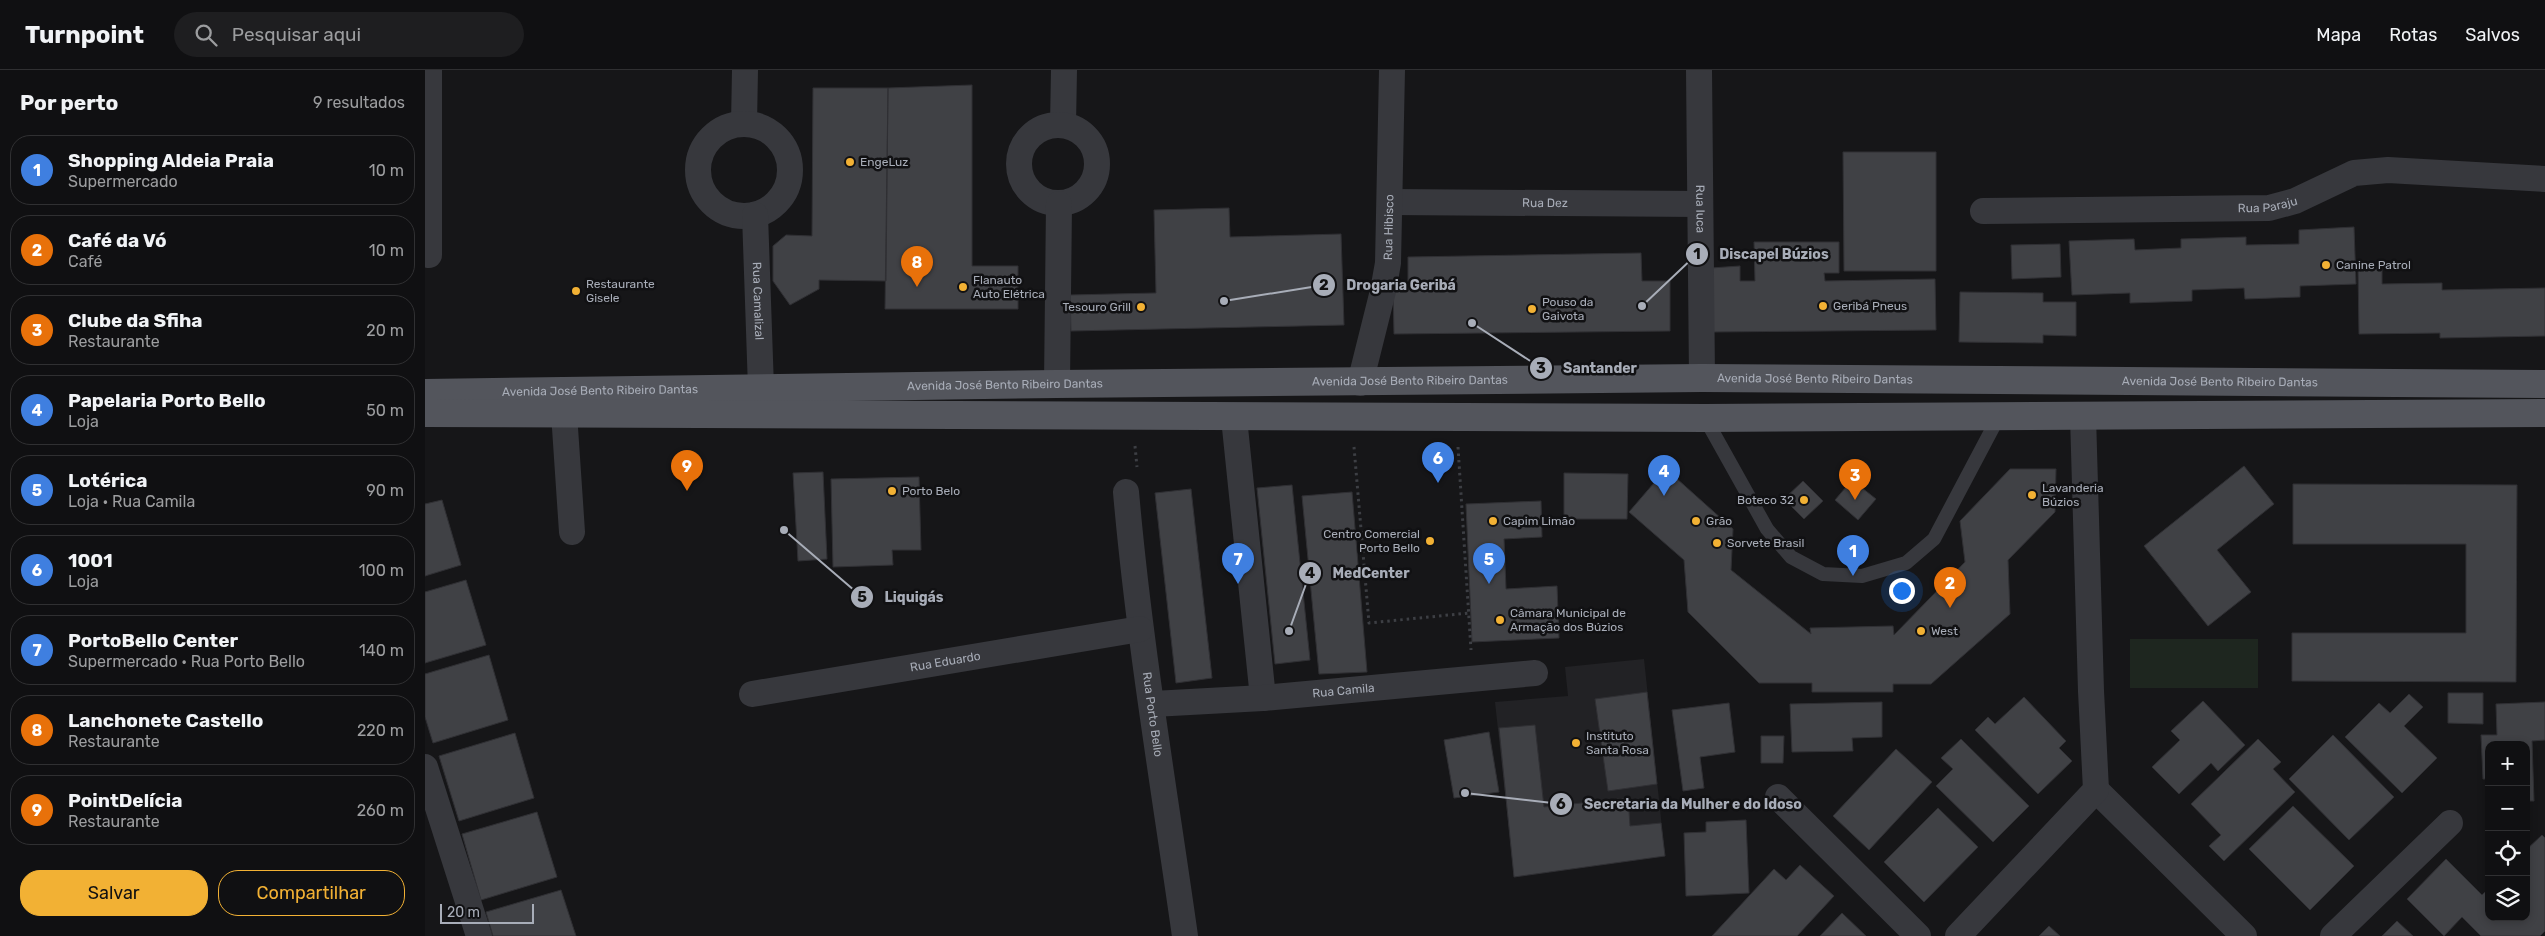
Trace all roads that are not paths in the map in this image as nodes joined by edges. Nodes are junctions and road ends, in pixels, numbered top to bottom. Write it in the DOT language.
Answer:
graph roads {
  1 [pos="429,70"];
  2 [pos="745,70"];
  3 [pos="1064,70"];
  4 [pos="1392,70"];
  5 [pos="1699,70"];
  6 [pos="744,124"];
  7 [pos="1063,125"];
  8 [pos="2545,179"];
  9 [pos="1390,202"];
  10 [pos="1059,204"];
  11 [pos="1699,204"];
  12 [pos="1983,211"];
  13 [pos="755,215"];
  14 [pos="429,255"];
  15 [pos="1702,378"];
  16 [pos="1359,383"];
  17 [pos="1057,384"];
  18 [pos="2545,384"];
  19 [pos="761,388"];
  20 [pos="425,393"];
  21 [pos="425,413"];
  22 [pos="2545,413"];
  23 [pos="564,414"];
  24 [pos="2083,416"];
  25 [pos="1234,418"];
  26 [pos="1705,418"];
  27 [pos="1998,418"];
  28 [pos="1126,492"];
  29 [pos="572,532"];
  30 [pos="1139,628"];
  31 [pos="1535,673"];
  32 [pos="752,694"];
  33 [pos="1263,698"];
  34 [pos="1153,704"];
  35 [pos="425,767"];
  36 [pos="2096,790"];
  37 [pos="1778,797"];
  38 [pos="2450,822"];
  39 [pos="479,936"];
  40 [pos="1185,936"];
  41 [pos="1918,936"];
  42 [pos="1958,936"];
  43 [pos="2244,936"];
  44 [pos="2333,936"];
  1 -- 14 [label="street"];
  2 -- 6 [label="street"];
  3 -- 7 [label="street"];
  4 -- 9 [label="street, Rua Hibisco"];
  5 -- 11 [label="street, Rua Iuca"];
  6 -- 13 [label="street"];
  6 -- 13 [label="street"];
  7 -- 10 [label="street"];
  7 -- 10 [label="street"];
  8 -- 12 [label="street, Rua Paraju"];
  9 -- 11 [label="street, Rua Dez"];
  9 -- 16 [label="street, Rua Hibisco"];
  10 -- 17 [label="street"];
  11 -- 15 [label="street, Rua Iuca"];
  13 -- 19 [label="street, Rua Camalizal"];
  15 -- 16 [label="main road, Avenida José Bento Ribeiro Dantas"];
  15 -- 18 [label="main road, Avenida José Bento Ribeiro Dantas"];
  16 -- 17 [label="main road, Avenida José Bento Ribeiro Dantas"];
  17 -- 19 [label="main road, Avenida José Bento Ribeiro Dantas"];
  19 -- 20 [label="main road, Avenida José Bento Ribeiro Dantas"];
  21 -- 23 [label="main road, Avenida José Bento Ribeiro Dantas"];
  22 -- 24 [label="main road, Avenida José Bento Ribeiro Dantas"];
  23 -- 25 [label="main road, Avenida José Bento Ribeiro Dantas"];
  23 -- 29 [label="street"];
  24 -- 27 [label="main road, Avenida José Bento Ribeiro Dantas"];
  24 -- 36 [label="street"];
  25 -- 26 [label="main road, Avenida José Bento Ribeiro Dantas"];
  25 -- 33 [label="street"];
  26 -- 27 [label="main road, Avenida José Bento Ribeiro Dantas"];
  26 -- 27 [label="lane"];
  28 -- 30 [label="street, Rua Porto Bello"];
  30 -- 32 [label="street, Rua Eduardo"];
  30 -- 34 [label="street, Rua Porto Bello"];
  31 -- 33 [label="street, Rua Camila"];
  33 -- 34 [label="street, Rua Camila"];
  34 -- 40 [label="street, Rua Porto Bello"];
  35 -- 39 [label="street"];
  36 -- 42 [label="street"];
  36 -- 43 [label="street"];
  37 -- 41 [label="street"];
  38 -- 44 [label="street"];
}
